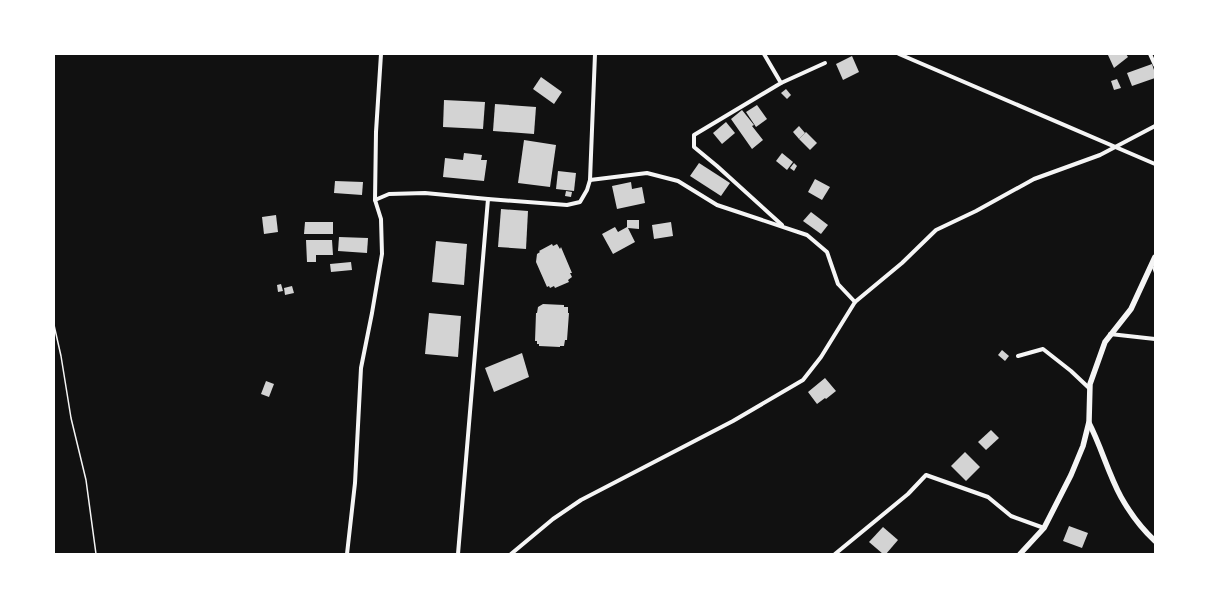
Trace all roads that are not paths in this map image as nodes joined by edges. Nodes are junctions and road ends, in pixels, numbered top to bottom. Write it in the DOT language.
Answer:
graph roads {
  1 [pos="381,54"];
  2 [pos="595,54"];
  3 [pos="764,54"];
  4 [pos="899,54"];
  5 [pos="1150,54"];
  6 [pos="825,63"];
  7 [pos="1155,65"];
  8 [pos="781,83"];
  9 [pos="1155,126"];
  10 [pos="1115,148"];
  11 [pos="1155,164"];
  12 [pos="590,180"];
  13 [pos="488,199"];
  14 [pos="375,200"];
  15 [pos="784,227"];
  16 [pos="1155,257"];
  17 [pos="1152,264"];
  18 [pos="1155,272"];
  19 [pos="855,302"];
  20 [pos="1110,334"];
  21 [pos="1155,339"];
  22 [pos="1018,356"];
  23 [pos="1090,388"];
  24 [pos="1089,422"];
  25 [pos="1044,528"];
  26 [pos="1155,541"];
  27 [pos="347,554"];
  28 [pos="458,554"];
  29 [pos="511,554"];
  30 [pos="835,554"];
  31 [pos="1020,554"];
  1 -- 14 [label="street"];
  2 -- 12 [label="street"];
  3 -- 8 [label="street"];
  4 -- 10 [label="street"];
  5 -- 7 [label="street"];
  6 -- 8 [label="street"];
  8 -- 15 [label="street"];
  9 -- 10 [label="street"];
  10 -- 11 [label="street"];
  10 -- 19 [label="street"];
  12 -- 13 [label="street"];
  12 -- 15 [label="street"];
  13 -- 14 [label="street"];
  13 -- 28 [label="street"];
  14 -- 27 [label="street"];
  15 -- 19 [label="street"];
  16 -- 17 [label="street"];
  17 -- 18 [label="lane"];
  17 -- 20 [label="street"];
  19 -- 29 [label="street"];
  20 -- 21 [label="street"];
  20 -- 23 [label="street"];
  22 -- 23 [label="street"];
  23 -- 24 [label="street"];
  24 -- 25 [label="street"];
  24 -- 26 [label="street"];
  25 -- 30 [label="street"];
  25 -- 31 [label="street"];
}
